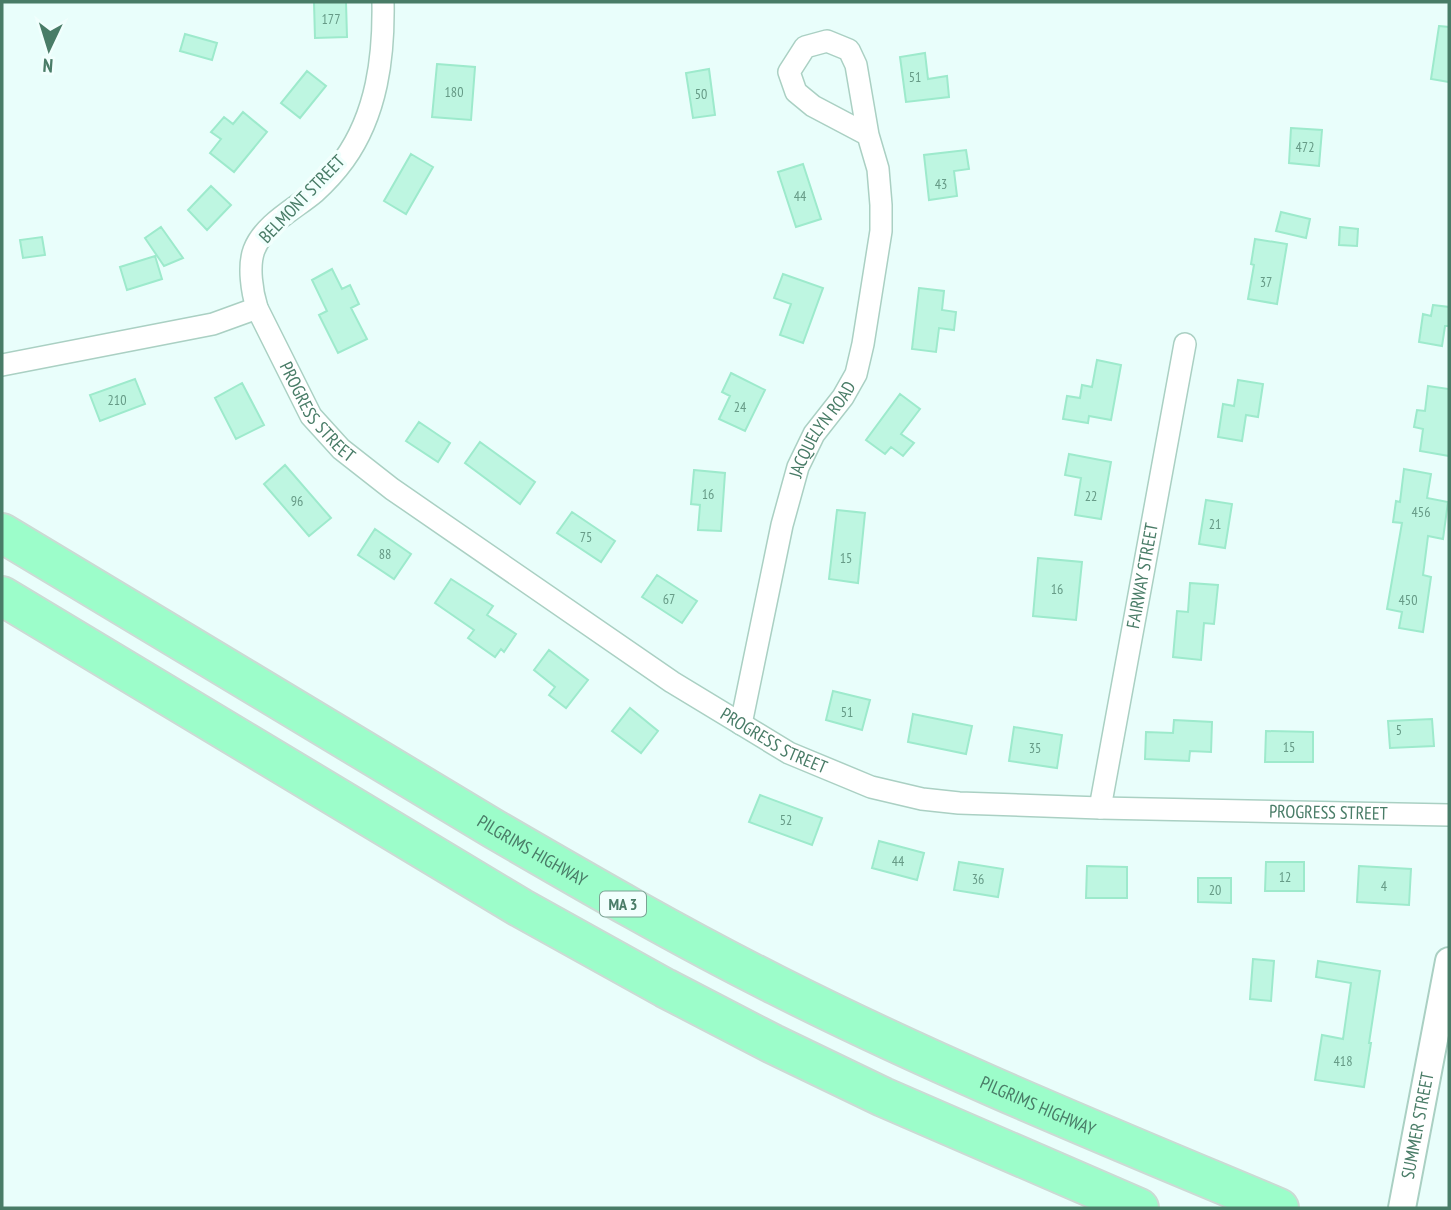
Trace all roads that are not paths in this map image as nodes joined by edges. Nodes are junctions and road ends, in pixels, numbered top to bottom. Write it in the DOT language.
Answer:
graph roads {
  1 [pos="383,2"];
  2 [pos="868,135"];
  3 [pos="257,308"];
  4 [pos="1185,344"];
  5 [pos="2,365"];
  6 [pos="2,533"];
  7 [pos="2,596"];
  8 [pos="741,724"];
  9 [pos="1100,808"];
  10 [pos="1449,816"];
  11 [pos="1449,961"];
  12 [pos="1139,1208"];
  13 [pos="1279,1208"];
  14 [pos="1402,1208"];
  1 -- 3 [label="street, BELMONT STREET"];
  2 -- 2 [label="street, JACQUELYN ROAD"];
  2 -- 8 [label="street, JACQUELYN ROAD"];
  3 -- 5 [label="street"];
  3 -- 8 [label="street, PROGRESS STREET"];
  4 -- 9 [label="street, FAIRWAY STREET"];
  6 -- 13 [label="highway, PILGRIMS HIGHWAY / MA 3"];
  7 -- 12 [label="highway"];
  8 -- 9 [label="street, PROGRESS STREET"];
  9 -- 10 [label="street, PROGRESS STREET"];
  11 -- 14 [label="street, SUMMER STREET"];
}
